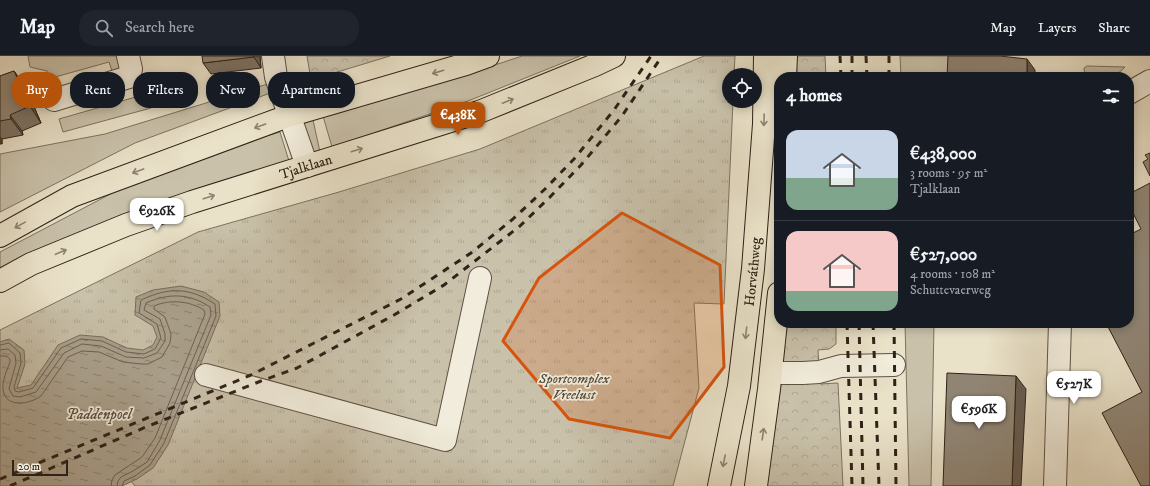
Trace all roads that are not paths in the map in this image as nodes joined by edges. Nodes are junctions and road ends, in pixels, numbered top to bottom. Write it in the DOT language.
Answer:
graph roads {
  1 [pos="273,56"];
  2 [pos="488,56"];
  3 [pos="614,56"];
  4 [pos="786,56"];
  5 [pos="132,57"];
  6 [pos="765,61"];
  7 [pos="786,72"];
  8 [pos="1150,81"];
  9 [pos="1134,90"];
  10 [pos="62,98"];
  11 [pos="288,116"];
  12 [pos="307,166"];
  13 [pos="0,236"];
  14 [pos="480,278"];
  15 [pos="0,280"];
  16 [pos="776,328"];
  17 [pos="1060,328"];
  18 [pos="894,365"];
  19 [pos="771,373"];
  20 [pos="206,375"];
  21 [pos="718,486"];
  22 [pos="756,486"];
  23 [pos="1055,486"];
  1 -- 11 [label="street"];
  2 -- 11 [label="main road, one-way"];
  12 -- 3 [label="main road, Tjalklaan, one-way"];
  4 -- 7 [label="main road"];
  5 -- 10 [label="street"];
  6 -- 21 [label="main road, Horváthweg, one-way"];
  8 -- 9 [label="street"];
  11 -- 12 [label="street"];
  11 -- 13 [label="main road, one-way"];
  15 -- 12 [label="main road, Tjalklaan, one-way"];
  14 -- 20 [label="street"];
  16 -- 19 [label="main road, Horváthweg"];
  17 -- 23 [label="street"];
  18 -- 19 [label="street"];
  22 -- 19 [label="main road, Horváthweg, one-way"];
}
